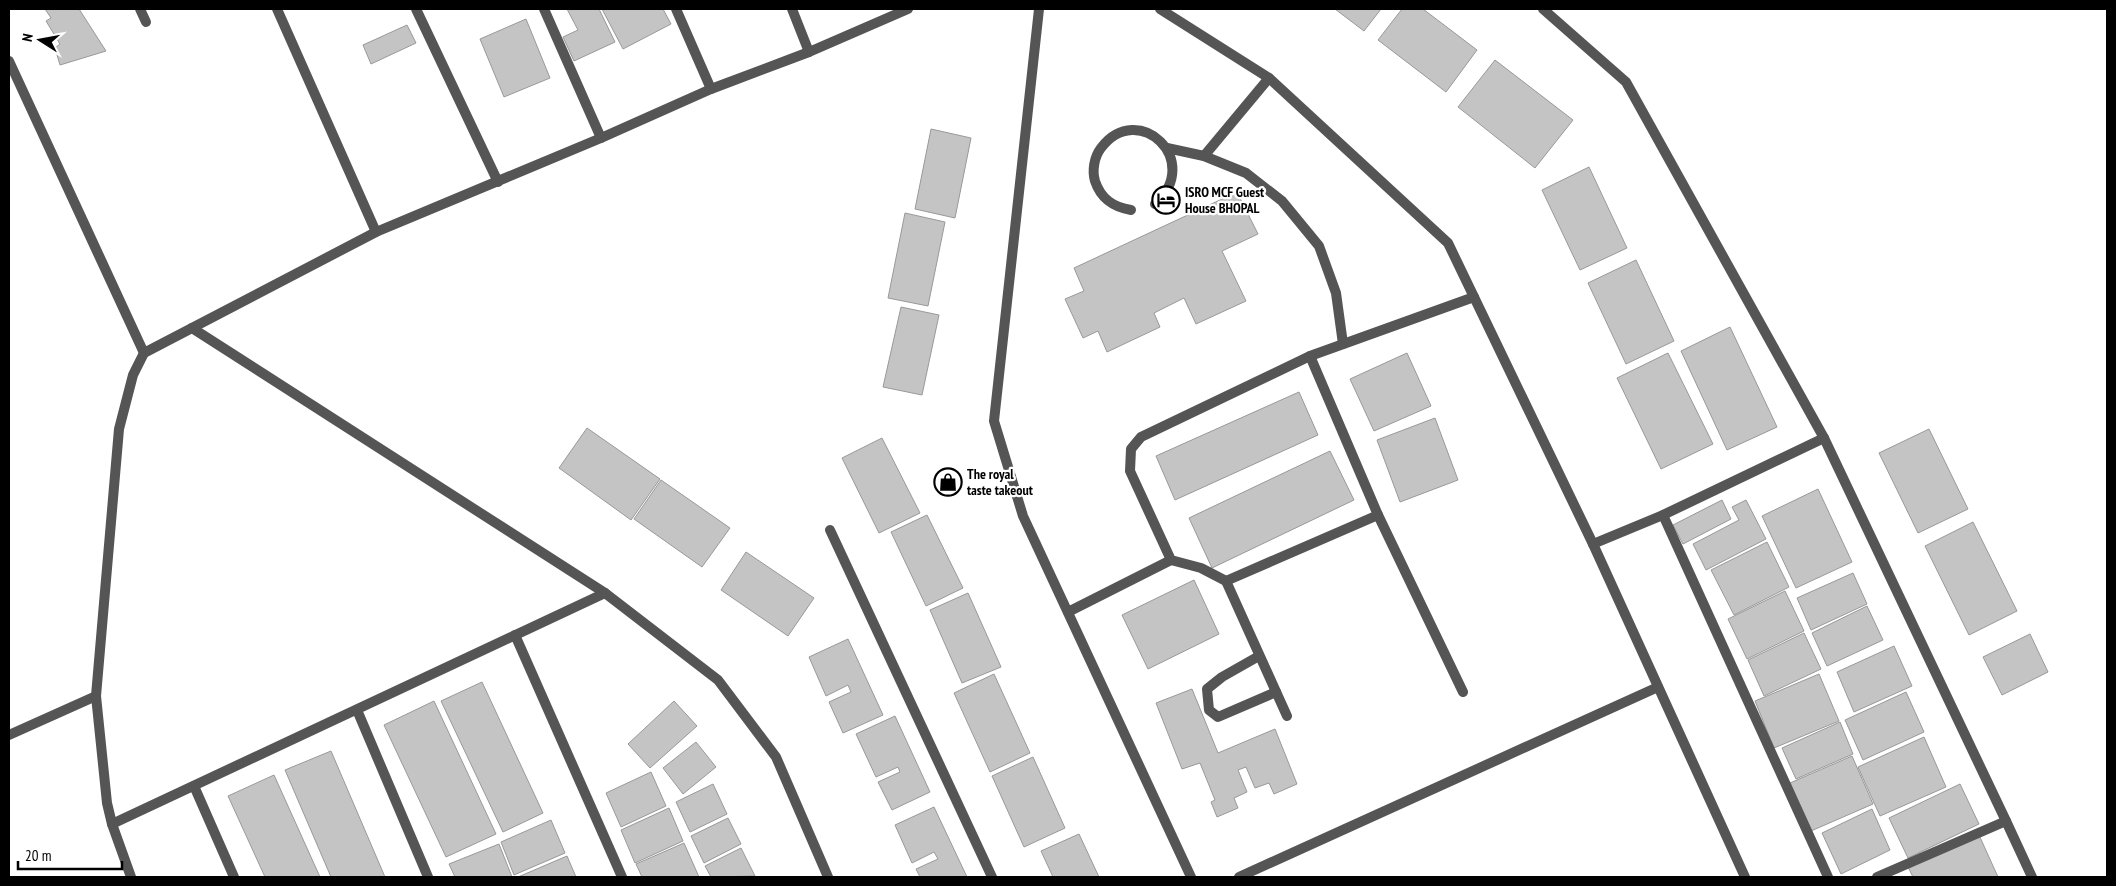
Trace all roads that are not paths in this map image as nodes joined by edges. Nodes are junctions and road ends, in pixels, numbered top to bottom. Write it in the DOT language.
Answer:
graph roads {
  1 [pos="140,9"];
  2 [pos="277,9"];
  3 [pos="416,9"];
  4 [pos="544,9"];
  5 [pos="676,9"];
  6 [pos="792,9"];
  7 [pos="908,9"];
  8 [pos="1039,9"];
  9 [pos="1160,9"];
  10 [pos="1544,9"];
  11 [pos="146,22"];
  12 [pos="809,52"];
  13 [pos="9,61"];
  14 [pos="1269,78"];
  15 [pos="711,89"];
  16 [pos="602,138"];
  17 [pos="1167,148"];
  18 [pos="1204,156"];
  19 [pos="498,182"];
  20 [pos="1155,204"];
  21 [pos="1131,210"];
  22 [pos="376,232"];
  23 [pos="1474,297"];
  24 [pos="192,328"];
  25 [pos="1343,344"];
  26 [pos="144,353"];
  27 [pos="1310,356"];
  28 [pos="1824,438"];
  29 [pos="1663,514"];
  30 [pos="1378,515"];
  31 [pos="830,530"];
  32 [pos="1593,544"];
  33 [pos="1171,560"];
  34 [pos="1226,581"];
  35 [pos="605,594"];
  36 [pos="1068,612"];
  37 [pos="515,635"];
  38 [pos="1259,656"];
  39 [pos="1658,686"];
  40 [pos="1276,692"];
  41 [pos="1463,692"];
  42 [pos="96,696"];
  43 [pos="357,710"];
  44 [pos="1287,716"];
  45 [pos="9,735"];
  46 [pos="194,786"];
  47 [pos="2006,820"];
  48 [pos="112,824"];
  49 [pos="131,877"];
  50 [pos="234,877"];
  51 [pos="428,877"];
  52 [pos="622,877"];
  53 [pos="828,877"];
  54 [pos="992,877"];
  55 [pos="1191,877"];
  56 [pos="1239,877"];
  57 [pos="1745,877"];
  58 [pos="1828,877"];
  59 [pos="1877,877"];
  60 [pos="2032,877"];
  1 -- 11 [label="street"];
  2 -- 22 [label="street"];
  3 -- 19 [label="street"];
  4 -- 16 [label="street"];
  5 -- 15 [label="street"];
  6 -- 12 [label="street"];
  7 -- 12 [label="street"];
  8 -- 36 [label="street"];
  9 -- 14 [label="street"];
  10 -- 28 [label="street"];
  12 -- 15 [label="street"];
  13 -- 26 [label="street"];
  14 -- 18 [label="street"];
  14 -- 23 [label="street"];
  15 -- 16 [label="street"];
  16 -- 19 [label="street"];
  17 -- 18 [label="street"];
  17 -- 20 [label="street"];
  17 -- 21 [label="street"];
  18 -- 25 [label="street"];
  19 -- 22 [label="street"];
  22 -- 24 [label="street"];
  23 -- 25 [label="street"];
  23 -- 32 [label="street"];
  24 -- 26 [label="street"];
  24 -- 35 [label="street"];
  25 -- 27 [label="street"];
  26 -- 42 [label="street"];
  27 -- 30 [label="street"];
  27 -- 33 [label="street"];
  28 -- 29 [label="street"];
  28 -- 47 [label="street"];
  29 -- 32 [label="street"];
  29 -- 58 [label="street"];
  30 -- 34 [label="street"];
  30 -- 41 [label="street"];
  31 -- 54 [label="street"];
  32 -- 39 [label="street"];
  33 -- 34 [label="street"];
  33 -- 36 [label="street"];
  34 -- 38 [label="street"];
  35 -- 37 [label="street"];
  35 -- 53 [label="street"];
  36 -- 55 [label="street"];
  37 -- 43 [label="street"];
  37 -- 52 [label="street"];
  38 -- 40 [label="street"];
  38 -- 40 [label="street"];
  39 -- 56 [label="street"];
  39 -- 57 [label="street"];
  40 -- 44 [label="street"];
  42 -- 45 [label="street"];
  42 -- 48 [label="street"];
  43 -- 46 [label="street"];
  43 -- 51 [label="street"];
  46 -- 48 [label="street"];
  46 -- 50 [label="street"];
  47 -- 59 [label="street"];
  47 -- 60 [label="street"];
  48 -- 49 [label="street"];
}
